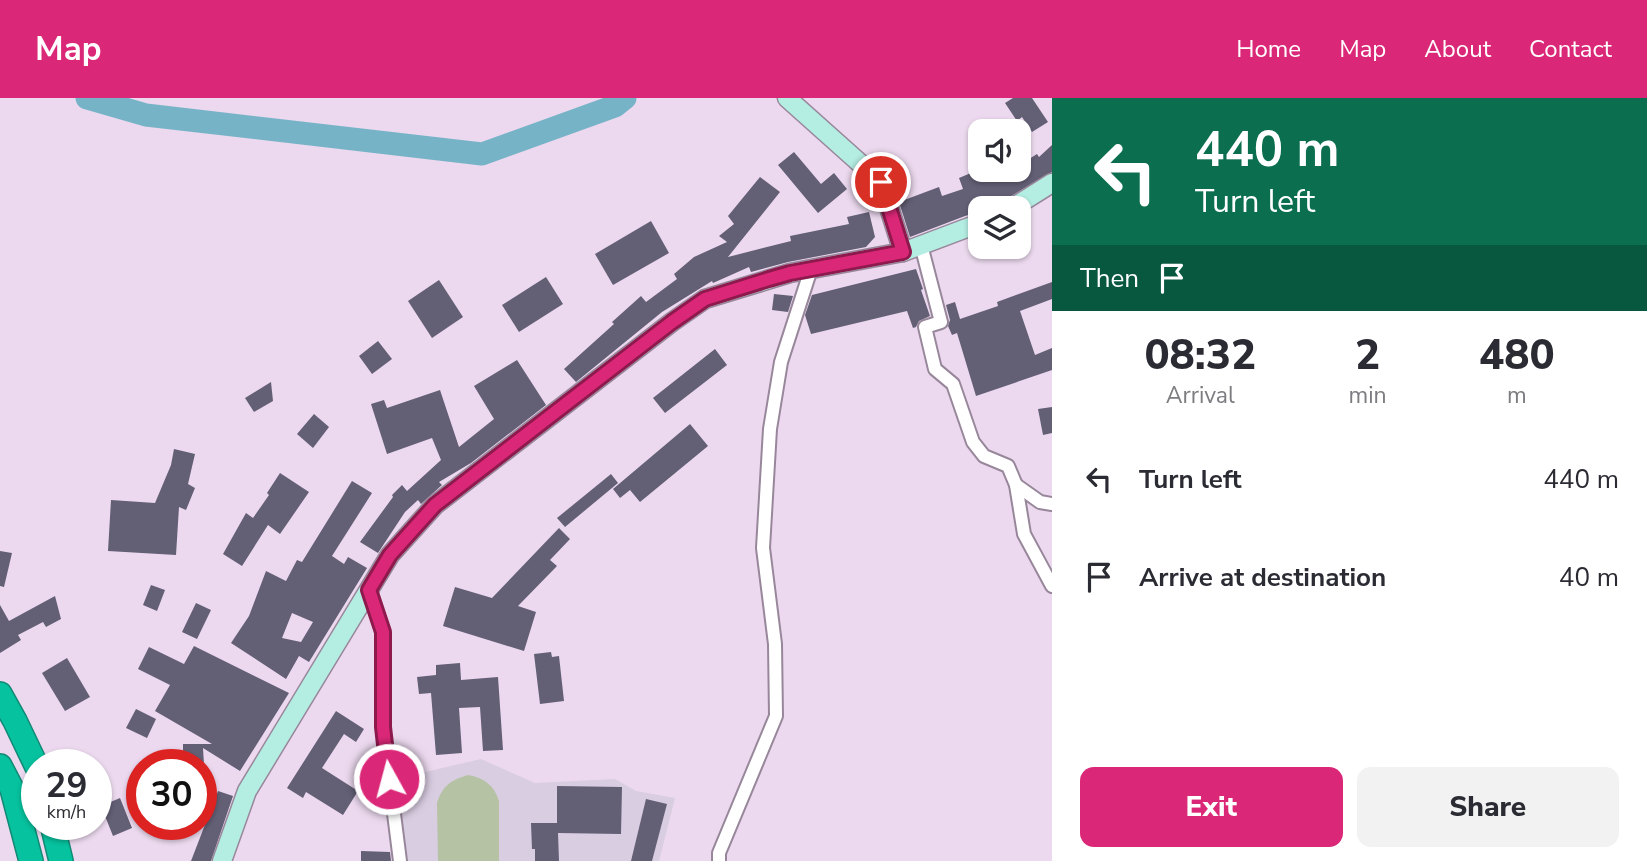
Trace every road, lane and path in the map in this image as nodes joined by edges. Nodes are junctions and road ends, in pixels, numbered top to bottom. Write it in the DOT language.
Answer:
graph roads {
  1 [pos="787,98"];
  2 [pos="1052,183"];
  3 [pos="1031,196"];
  4 [pos="968,228"];
  5 [pos="921,246"];
  6 [pos="903,252"];
  7 [pos="811,269"];
  8 [pos="1016,485"];
  9 [pos="1052,504"];
  10 [pos="1052,586"];
  11 [pos="369,590"];
  12 [pos="0,694"];
  13 [pos="28,749"];
  14 [pos="0,766"];
  15 [pos="56,840"];
  16 [pos="31,861"];
  17 [pos="61,861"];
  18 [pos="222,861"];
  19 [pos="400,861"];
  20 [pos="719,861"];
  1 -- 6 [label="street"];
  2 -- 3 [label="street"];
  4 -- 5 [label="street"];
  5 -- 6 [label="street"];
  5 -- 8 [label="street"];
  6 -- 7 [label="street"];
  7 -- 11 [label="street"];
  7 -- 20 [label="street"];
  8 -- 9 [label="street"];
  8 -- 10 [label="street"];
  11 -- 18 [label="street"];
  11 -- 19 [label="street"];
  12 -- 13 [label="highway"];
  14 -- 16 [label="highway"];
  15 -- 17 [label="highway"];
}
